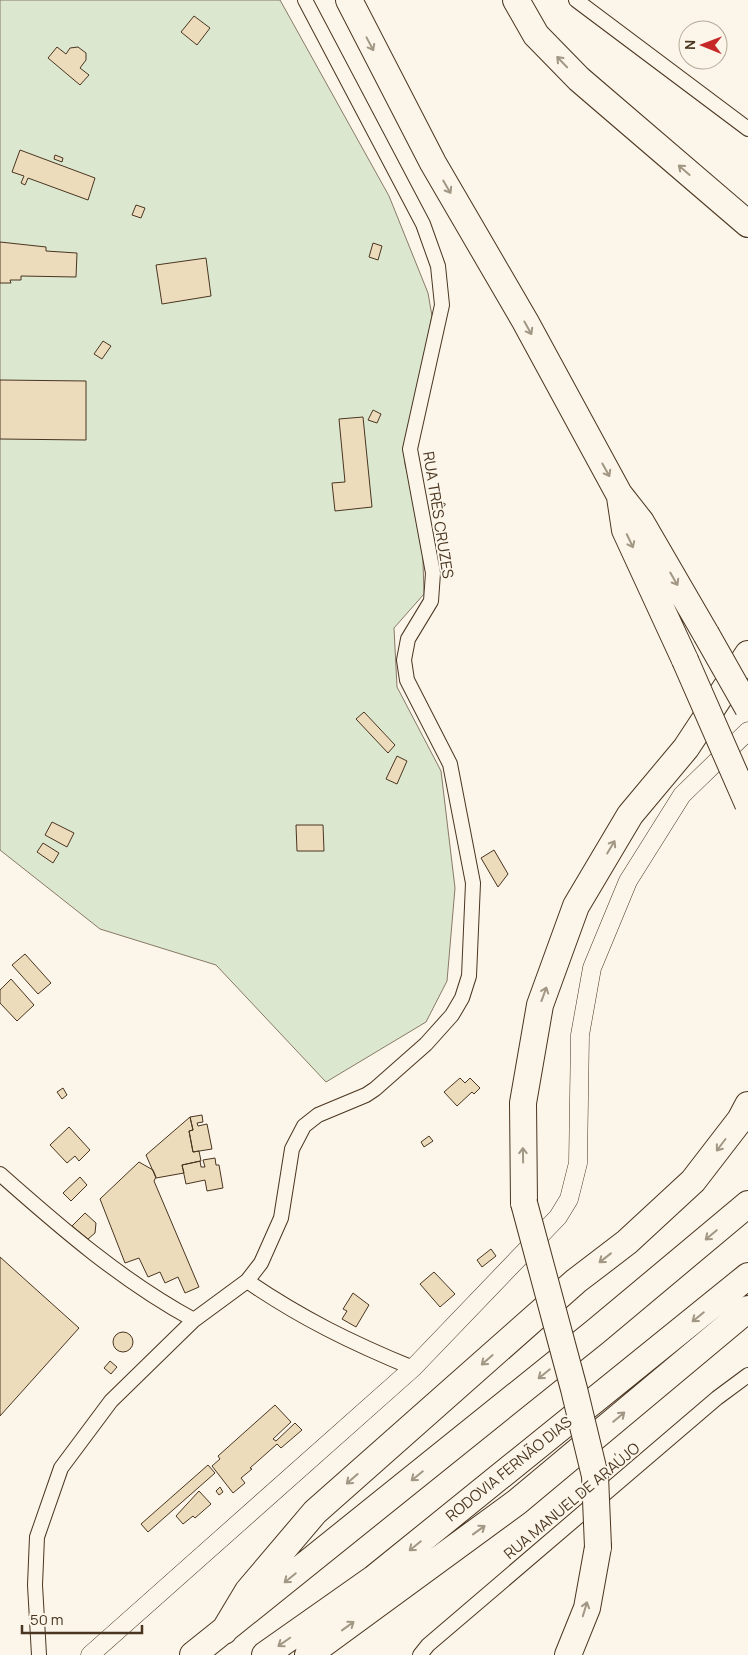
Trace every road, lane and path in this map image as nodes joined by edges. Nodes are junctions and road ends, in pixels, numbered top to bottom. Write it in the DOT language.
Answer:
graph roads {
  1 [pos="305,0"];
  2 [pos="349,0"];
  3 [pos="516,0"];
  4 [pos="576,0"];
  5 [pos="748,128"];
  6 [pos="712,194"];
  7 [pos="748,224"];
  8 [pos="748,244"];
  9 [pos="619,494"];
  10 [pos="748,654"];
  11 [pos="748,708"];
  12 [pos="748,732"];
  13 [pos="748,804"];
  14 [pos="748,1105"];
  15 [pos="0,1174"];
  16 [pos="748,1204"];
  17 [pos="748,1276"];
  18 [pos="247,1280"];
  19 [pos="748,1309"];
  20 [pos="194,1320"];
  21 [pos="413,1368"];
  22 [pos="748,1375"];
  23 [pos="224,1632"];
  24 [pos="39,1655"];
  25 [pos="90,1655"];
  26 [pos="193,1655"];
  27 [pos="265,1655"];
  28 [pos="308,1655"];
  29 [pos="420,1655"];
  30 [pos="568,1655"];
  1 -- 18 [label="street, RUA TRÊS CRUZES"];
  2 -- 9 [label="highway, one-way"];
  6 -- 3 [label="highway, one-way"];
  4 -- 5 [label="street"];
  6 -- 7 [label="highway"];
  6 -- 8 [label="highway"];
  9 -- 11 [label="highway, one-way, bridge"];
  9 -- 13 [label="highway, one-way, bridge"];
  30 -- 10 [label="highway, one-way, bridge"];
  12 -- 21 [label="street"];
  14 -- 23 [label="highway, one-way"];
  15 -- 20 [label="street"];
  16 -- 23 [label="highway, one-way"];
  17 -- 27 [label="highway, RODOVIA FERNÃO DIAS, one-way"];
  18 -- 20 [label="street, RUA TRÊS CRUZES"];
  18 -- 21 [label="street"];
  28 -- 19 [label="highway, RODOVIA FERNÃO DIAS, one-way"];
  20 -- 24 [label="street, RUA TRÊS CRUZES"];
  21 -- 25 [label="street"];
  22 -- 29 [label="street, RUA MANUEL DE ARAÚJO"];
  23 -- 26 [label="highway"];
}
